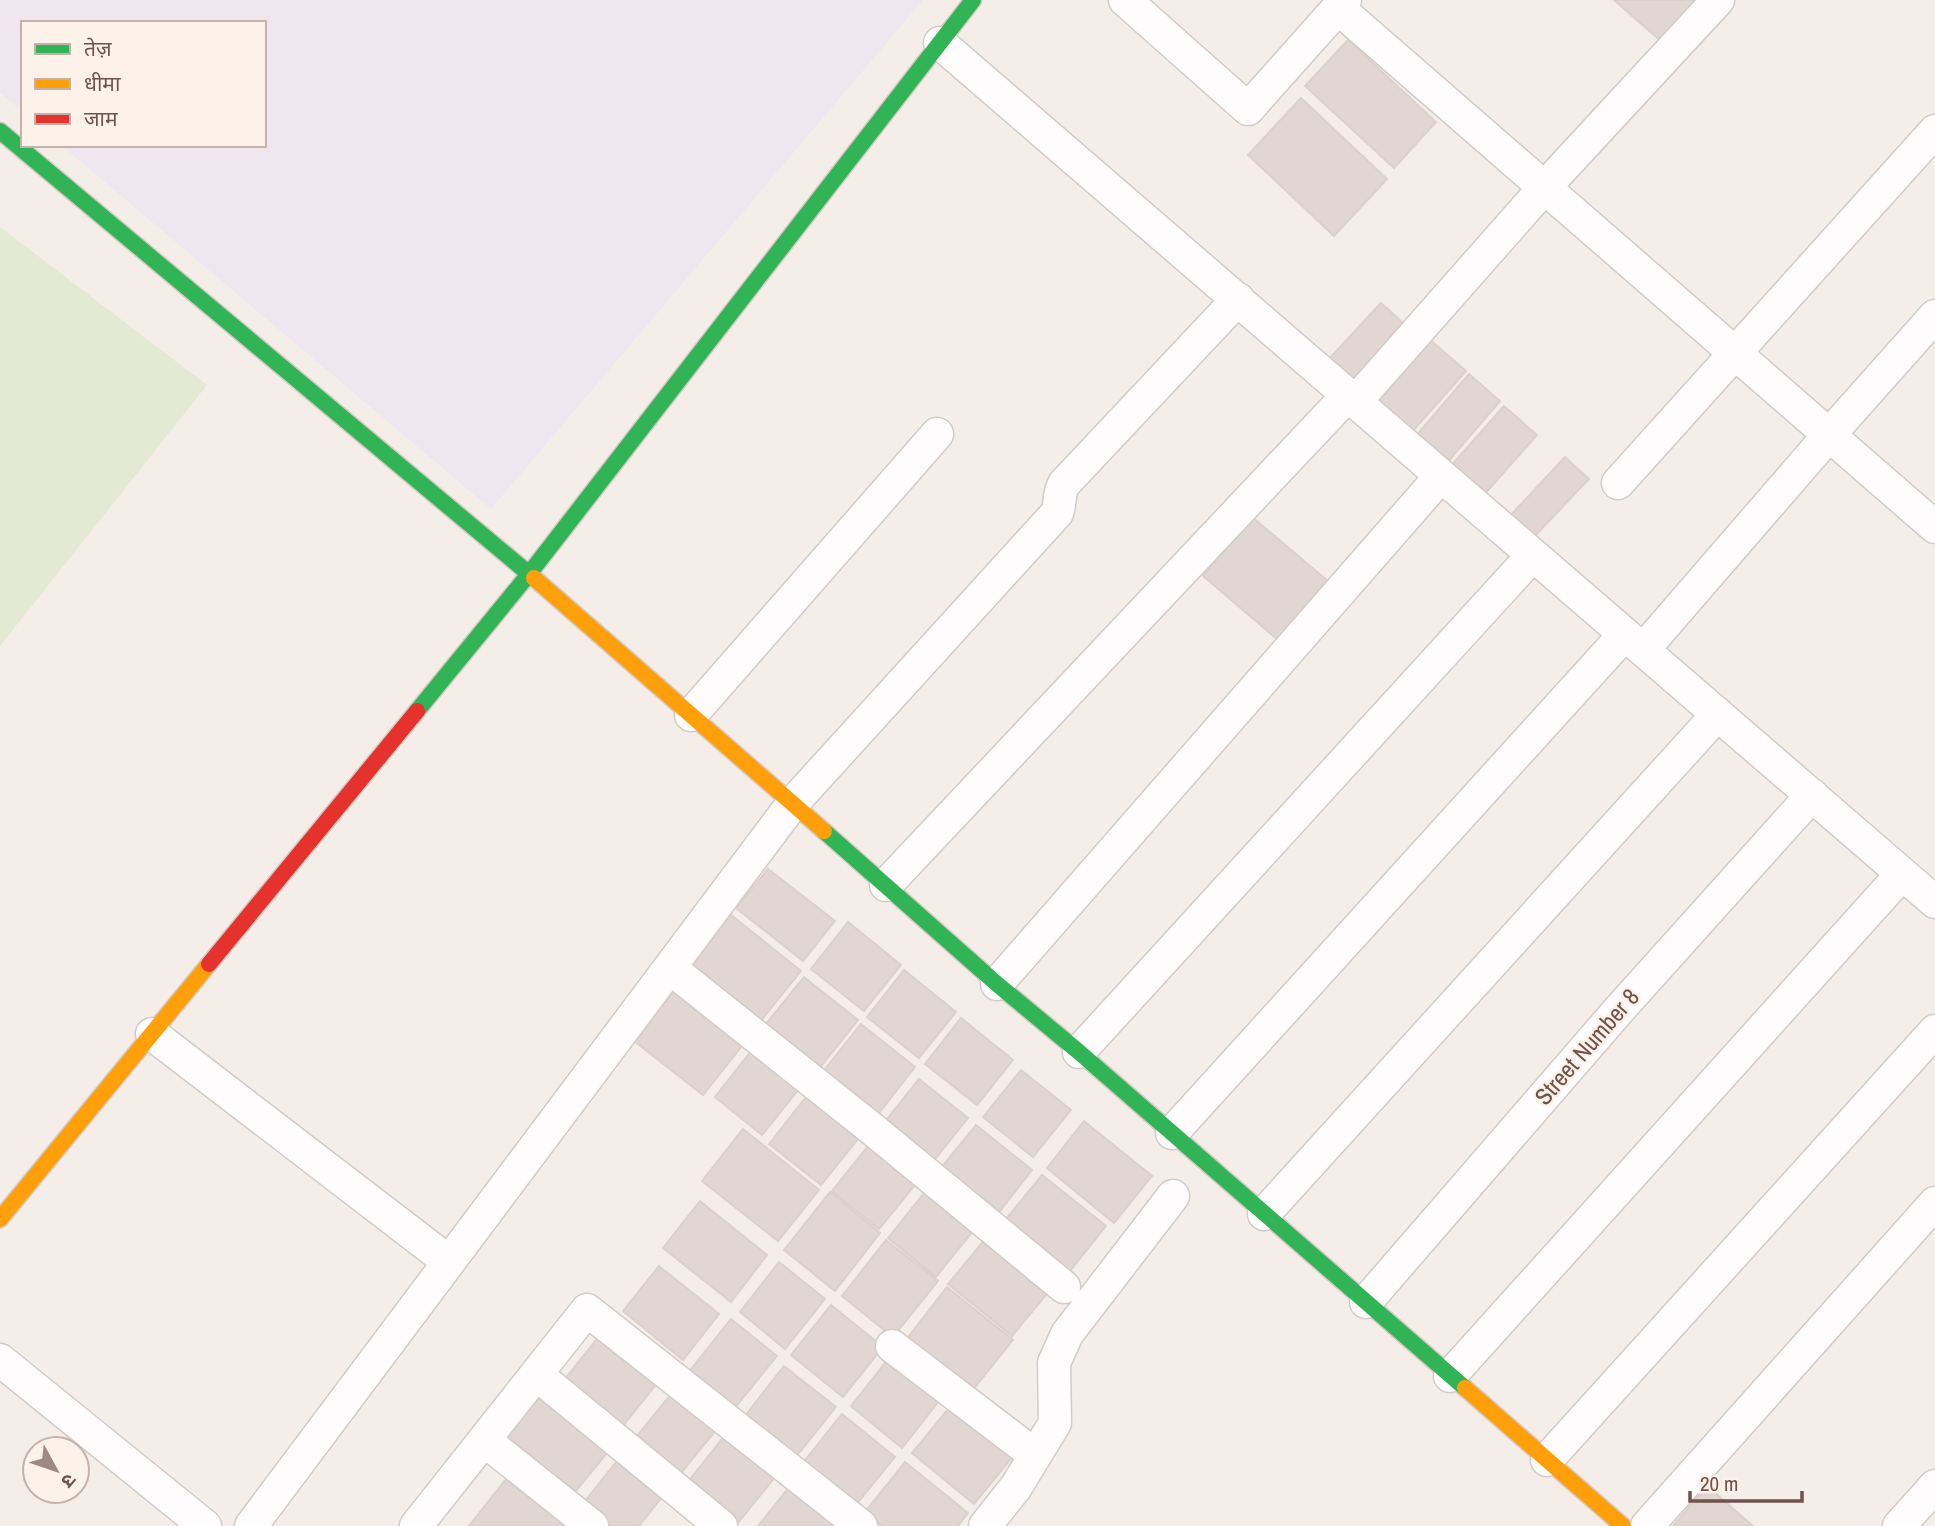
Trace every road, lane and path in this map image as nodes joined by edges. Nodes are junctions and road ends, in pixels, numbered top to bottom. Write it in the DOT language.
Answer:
graph roads {
  1 [pos="973,0"];
  2 [pos="1125,0"];
  3 [pos="1718,0"];
  4 [pos="1341,4"];
  5 [pos="940,43"];
  6 [pos="0,131"];
  7 [pos="1935,131"];
  8 [pos="1544,188"];
  9 [pos="1238,299"];
  10 [pos="1935,316"];
  11 [pos="1735,353"];
  12 [pos="1352,398"];
  13 [pos="937,434"];
  14 [pos="1829,435"];
  15 [pos="1441,476"];
  16 [pos="1618,483"];
  17 [pos="1935,527"];
  18 [pos="1533,555"];
  19 [pos="529,574"];
  20 [pos="1634,642"];
  21 [pos="1718,714"];
  22 [pos="691,715"];
  23 [pos="1812,795"];
  24 [pos="793,803"];
  25 [pos="1902,874"];
  26 [pos="886,885"];
  27 [pos="1935,902"];
  28 [pos="670,968"];
  29 [pos="997,984"];
  30 [pos="1935,1031"];
  31 [pos="152,1034"];
  32 [pos="1079,1052"];
  33 [pos="1172,1133"];
  34 [pos="1174,1196"];
  35 [pos="1935,1203"];
  36 [pos="1264,1214"];
  37 [pos="0,1219"];
  38 [pos="449,1262"];
  39 [pos="1064,1287"];
  40 [pos="1366,1302"];
  41 [pos="892,1346"];
  42 [pos="0,1360"];
  43 [pos="536,1374"];
  44 [pos="1450,1376"];
  45 [pos="484,1440"];
  46 [pos="1035,1455"];
  47 [pos="1547,1460"];
  48 [pos="1935,1486"];
  49 [pos="205,1526"];
  50 [pos="251,1526"];
  51 [pos="416,1526"];
  52 [pos="592,1526"];
  53 [pos="722,1526"];
  54 [pos="861,1526"];
  55 [pos="985,1526"];
  56 [pos="1623,1526"];
  57 [pos="1647,1526"];
  58 [pos="1899,1526"];
  1 -- 5 [label="street"];
  2 -- 4 [label="street"];
  3 -- 8 [label="street"];
  4 -- 8 [label="street"];
  5 -- 9 [label="street"];
  5 -- 19 [label="street"];
  6 -- 19 [label="street"];
  7 -- 11 [label="street"];
  8 -- 11 [label="street"];
  8 -- 12 [label="street"];
  9 -- 12 [label="street"];
  9 -- 24 [label="street"];
  10 -- 14 [label="street"];
  11 -- 14 [label="street"];
  11 -- 16 [label="street"];
  12 -- 15 [label="street"];
  12 -- 26 [label="street"];
  13 -- 22 [label="street"];
  14 -- 17 [label="street"];
  14 -- 20 [label="street"];
  15 -- 18 [label="street"];
  15 -- 29 [label="street"];
  18 -- 20 [label="street"];
  18 -- 32 [label="street"];
  19 -- 22 [label="street"];
  19 -- 31 [label="street"];
  20 -- 21 [label="street"];
  20 -- 33 [label="street"];
  21 -- 23 [label="street"];
  21 -- 36 [label="street"];
  22 -- 24 [label="street"];
  23 -- 25 [label="street"];
  23 -- 40 [label="street, Street Number 8"];
  24 -- 26 [label="street"];
  24 -- 28 [label="street"];
  25 -- 27 [label="street"];
  25 -- 44 [label="street"];
  26 -- 29 [label="street"];
  28 -- 38 [label="street"];
  28 -- 39 [label="street"];
  29 -- 32 [label="street"];
  30 -- 47 [label="street"];
  31 -- 37 [label="street"];
  31 -- 38 [label="street"];
  32 -- 33 [label="street"];
  33 -- 36 [label="street"];
  34 -- 46 [label="street"];
  35 -- 57 [label="street"];
  36 -- 40 [label="street"];
  38 -- 50 [label="street"];
  40 -- 44 [label="street"];
  41 -- 46 [label="street"];
  42 -- 49 [label="street"];
  43 -- 45 [label="street"];
  43 -- 53 [label="street"];
  43 -- 54 [label="street"];
  44 -- 47 [label="street"];
  45 -- 51 [label="street"];
  45 -- 52 [label="street"];
  46 -- 55 [label="street"];
  47 -- 56 [label="street"];
  48 -- 58 [label="street"];
}
